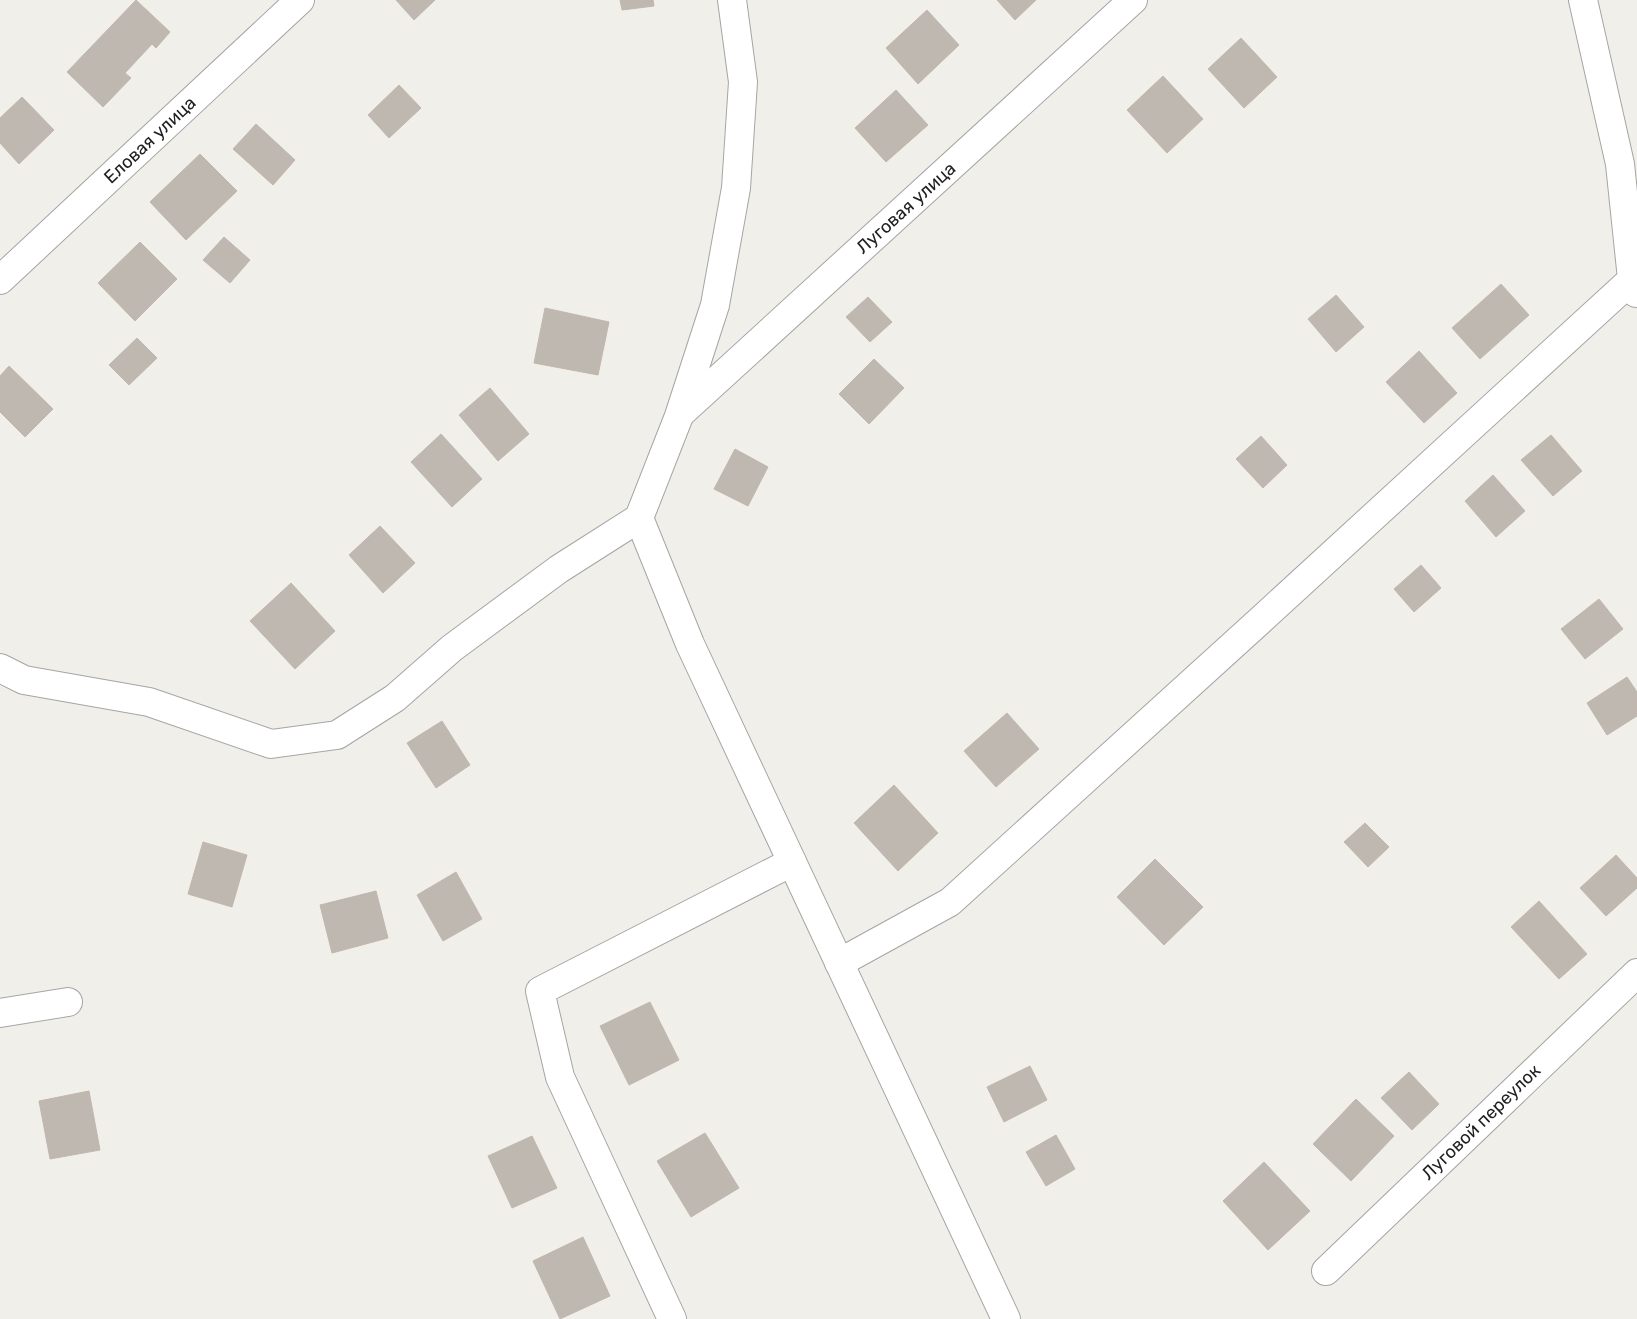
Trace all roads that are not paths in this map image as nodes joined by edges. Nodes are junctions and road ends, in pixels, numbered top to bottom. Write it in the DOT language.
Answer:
graph roads {
  1 [pos="300,0"];
  2 [pos="732,0"];
  3 [pos="1133,0"];
  4 [pos="1583,0"];
  5 [pos="0,280"];
  6 [pos="1635,284"];
  7 [pos="678,416"];
  8 [pos="639,518"];
  9 [pos="0,668"];
  10 [pos="792,862"];
  11 [pos="839,962"];
  12 [pos="1637,973"];
  13 [pos="68,1002"];
  14 [pos="0,1013"];
  15 [pos="1326,1271"];
  16 [pos="672,1319"];
  17 [pos="1006,1319"];
  1 -- 5 [label="street, Еловая улица"];
  2 -- 7 [label="street"];
  3 -- 7 [label="street, Луговая улица"];
  4 -- 6 [label="street"];
  6 -- 11 [label="street"];
  7 -- 8 [label="street"];
  8 -- 9 [label="street"];
  8 -- 10 [label="street"];
  10 -- 11 [label="street"];
  10 -- 16 [label="street"];
  11 -- 17 [label="street"];
  12 -- 15 [label="street, Луговой переулок"];
  13 -- 14 [label="street"];
}
